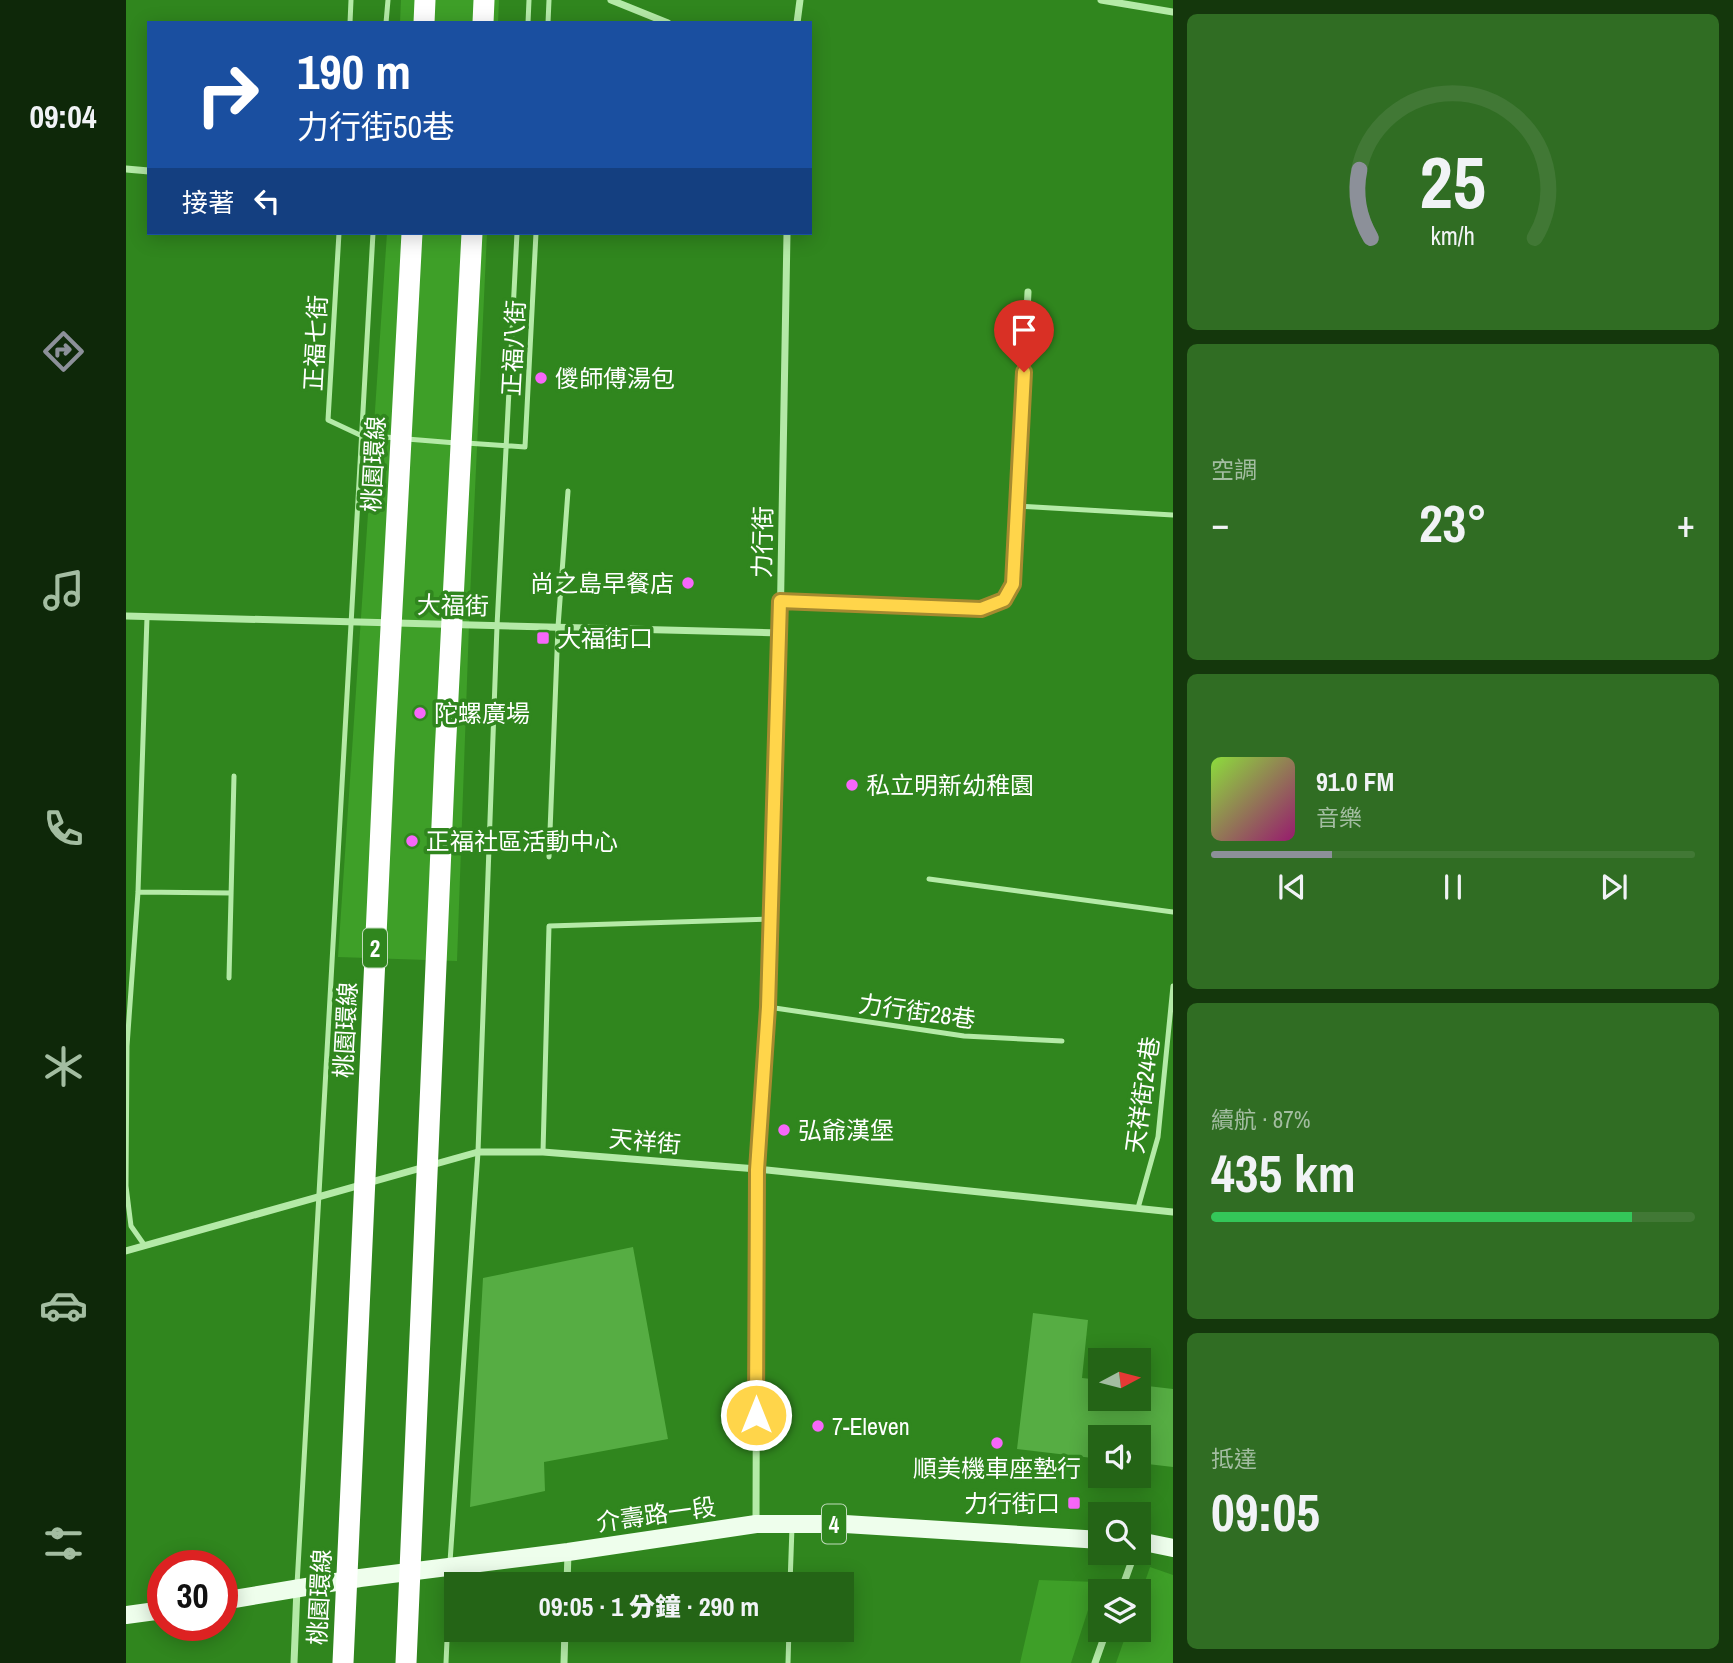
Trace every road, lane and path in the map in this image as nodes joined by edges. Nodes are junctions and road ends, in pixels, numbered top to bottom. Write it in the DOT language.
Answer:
graph roads {
  1 [pos="351,0"];
  2 [pos="387,0"];
  3 [pos="425,0"];
  4 [pos="484,0"];
  5 [pos="529,0"];
  6 [pos="549,0"];
  7 [pos="611,0"];
  8 [pos="800,0"];
  9 [pos="1101,0"];
  10 [pos="1173,12"];
  11 [pos="349,21"];
  12 [pos="386,21"];
  13 [pos="424,21"];
  14 [pos="483,21"];
  15 [pos="528,21"];
  16 [pos="548,21"];
  17 [pos="663,21"];
  18 [pos="797,21"];
  19 [pos="126,169"];
  20 [pos="147,171"];
  21 [pos="339,235"];
  22 [pos="373,235"];
  23 [pos="412,235"];
  24 [pos="472,235"];
  25 [pos="517,235"];
  26 [pos="536,235"];
  27 [pos="787,235"];
  28 [pos="1028,292"];
  29 [pos="360,435"];
  30 [pos="507,447"];
  31 [pos="568,491"];
  32 [pos="1017,506"];
  33 [pos="1173,515"];
  34 [pos="780,601"];
  35 [pos="126,616"];
  36 [pos="147,617"];
  37 [pos="349,622"];
  38 [pos="498,626"];
  39 [pos="558,627"];
  40 [pos="780,633"];
  41 [pos="234,776"];
  42 [pos="549,857"];
  43 [pos="929,879"];
  44 [pos="138,892"];
  45 [pos="231,893"];
  46 [pos="1173,912"];
  47 [pos="771,919"];
  48 [pos="229,978"];
  49 [pos="1173,986"];
  50 [pos="768,1007"];
  51 [pos="1062,1041"];
  52 [pos="127,1046"];
  53 [pos="478,1152"];
  54 [pos="543,1152"];
  55 [pos="757,1170"];
  56 [pos="321,1195"];
  57 [pos="1138,1208"];
  58 [pos="1173,1212"];
  59 [pos="145,1246"];
  60 [pos="126,1251"];
  61 [pos="792,1523"];
  62 [pos="756,1524"];
  63 [pos="1088,1539"];
  64 [pos="1151,1543"];
  65 [pos="1173,1548"];
  66 [pos="568,1552"];
  67 [pos="450,1567"];
  68 [pos="567,1572"];
  69 [pos="790,1572"];
  70 [pos="297,1587"];
  71 [pos="238,1598"];
  72 [pos="147,1612"];
  73 [pos="126,1615"];
  74 [pos="565,1642"];
  75 [pos="789,1642"];
  76 [pos="1102,1642"];
  77 [pos="294,1663"];
  78 [pos="342,1663"];
  79 [pos="406,1663"];
  80 [pos="446,1663"];
  81 [pos="564,1663"];
  82 [pos="788,1663"];
  83 [pos="1095,1663"];
  1 -- 11 [label="lane"];
  2 -- 12 [label="lane"];
  3 -- 13 [label="highway"];
  4 -- 14 [label="highway"];
  5 -- 15 [label="lane"];
  6 -- 16 [label="lane"];
  7 -- 17 [label="street"];
  8 -- 18 [label="street"];
  9 -- 10 [label="street"];
  19 -- 20 [label="street"];
  21 -- 29 [label="lane, 正福七街"];
  22 -- 29 [label="lane"];
  23 -- 78 [label="highway, 桃園環線 / 2"];
  24 -- 79 [label="highway"];
  25 -- 30 [label="lane"];
  26 -- 30 [label="lane, 正福八街"];
  27 -- 34 [label="street, 力行街"];
  28 -- 32 [label="street"];
  29 -- 30 [label="lane"];
  29 -- 37 [label="lane"];
  30 -- 38 [label="lane"];
  31 -- 39 [label="lane"];
  32 -- 33 [label="lane"];
  32 -- 34 [label="street"];
  34 -- 40 [label="street, 力行街"];
  35 -- 36 [label="street, 大福街"];
  36 -- 37 [label="street, 大福街"];
  36 -- 44 [label="lane"];
  37 -- 38 [label="street, 大福街"];
  37 -- 56 [label="lane"];
  38 -- 39 [label="street, 大福街"];
  38 -- 53 [label="lane"];
  39 -- 40 [label="street, 大福街"];
  39 -- 42 [label="lane"];
  40 -- 47 [label="street, 力行街"];
  41 -- 45 [label="lane"];
  43 -- 46 [label="lane"];
  44 -- 45 [label="lane"];
  44 -- 52 [label="lane"];
  45 -- 48 [label="lane"];
  47 -- 50 [label="street, 力行街"];
  47 -- 54 [label="lane"];
  49 -- 57 [label="lane, 天祥街24巷"];
  50 -- 51 [label="lane, 力行街28巷"];
  50 -- 55 [label="street, 力行街"];
  52 -- 59 [label="lane"];
  53 -- 54 [label="street, 天祥街"];
  53 -- 56 [label="street, 天祥街"];
  53 -- 67 [label="lane"];
  54 -- 55 [label="street, 天祥街"];
  55 -- 57 [label="street, 天祥街"];
  55 -- 62 [label="street, 力行街"];
  56 -- 59 [label="street, 天祥街"];
  56 -- 70 [label="lane"];
  57 -- 58 [label="street, 天祥街"];
  59 -- 60 [label="street, 天祥街"];
  61 -- 62 [label="main road, 介壽路一段 / 4"];
  61 -- 63 [label="main road, 介壽路一段 / 4"];
  61 -- 69 [label="lane"];
  62 -- 66 [label="main road, 介壽路一段 / 4"];
  64 -- 65 [label="main road"];
  66 -- 67 [label="main road, 介壽路一段 / 4"];
  66 -- 68 [label="street"];
  67 -- 70 [label="main road, 介壽路一段 / 4"];
  67 -- 80 [label="lane"];
  70 -- 71 [label="main road, 介壽路一段 / 4"];
  70 -- 77 [label="street"];
  72 -- 73 [label="main road"];
  74 -- 81 [label="street"];
  75 -- 82 [label="lane"];
  76 -- 83 [label="street"];
}
